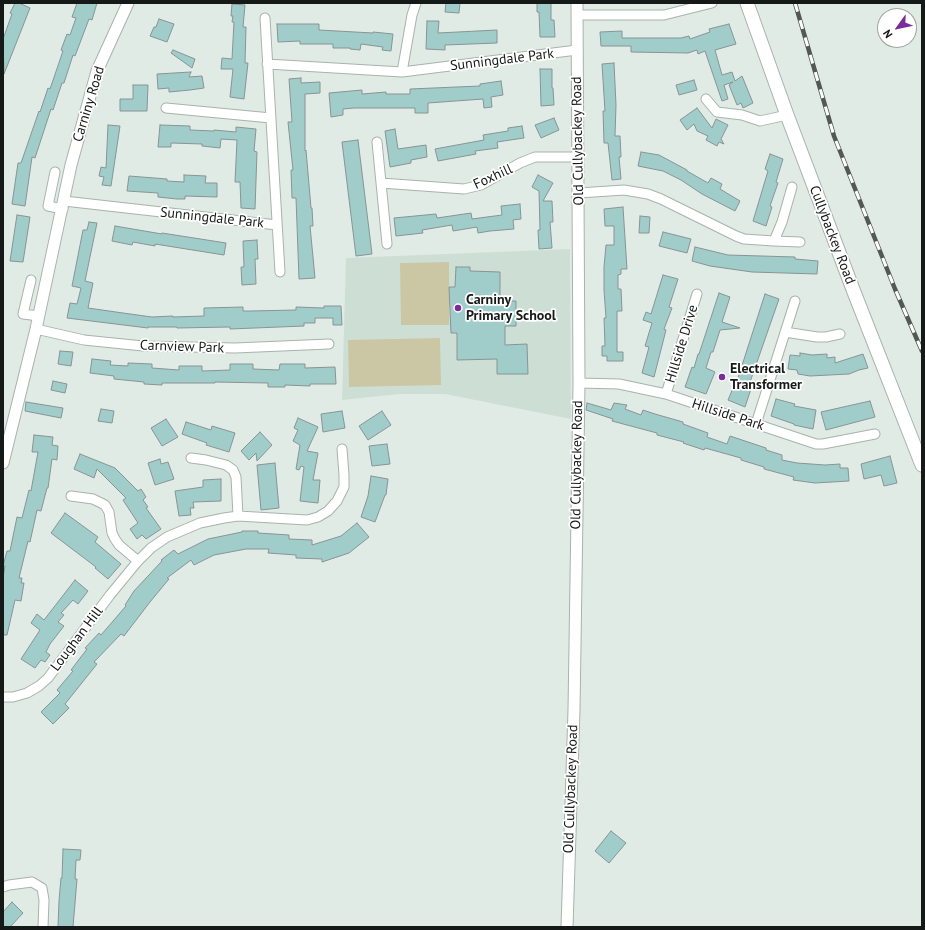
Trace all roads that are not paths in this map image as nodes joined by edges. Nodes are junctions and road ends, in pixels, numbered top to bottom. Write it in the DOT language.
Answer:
graph roads {
  1 [pos="128,3"];
  2 [pos="416,3"];
  3 [pos="577,3"];
  4 [pos="712,3"];
  5 [pos="747,3"];
  6 [pos="577,15"];
  7 [pos="265,18"];
  8 [pos="577,50"];
  9 [pos="267,64"];
  10 [pos="402,72"];
  11 [pos="706,99"];
  12 [pos="166,108"];
  13 [pos="787,115"];
  14 [pos="271,118"];
  15 [pos="377,142"];
  16 [pos="578,157"];
  17 [pos="56,172"];
  18 [pos="381,183"];
  19 [pos="792,187"];
  20 [pos="579,193"];
  21 [pos="63,205"];
  22 [pos="277,225"];
  23 [pos="774,242"];
  24 [pos="800,242"];
  25 [pos="387,244"];
  26 [pos="280,272"];
  27 [pos="31,280"];
  28 [pos="697,294"];
  29 [pos="795,301"];
  30 [pos="39,316"];
  31 [pos="36,329"];
  32 [pos="785,332"];
  33 [pos="840,334"];
  34 [pos="329,344"];
  35 [pos="579,383"];
  36 [pos="666,394"];
  37 [pos="756,424"];
  38 [pos="875,434"];
  39 [pos="342,449"];
  40 [pos="191,458"];
  41 [pos="3,463"];
  42 [pos="922,465"];
  43 [pos="71,496"];
  44 [pos="238,516"];
  45 [pos="138,561"];
  46 [pos="3,697"];
  47 [pos="3,887"];
  48 [pos="42,927"];
  49 [pos="568,927"];
  1 -- 21 [label="street, Carniny Road"];
  2 -- 10 [label="street"];
  3 -- 6 [label="street, Old Cullybackey Road"];
  4 -- 6 [label="street"];
  5 -- 13 [label="main road, Cullybackey Road"];
  6 -- 8 [label="street, Old Cullybackey Road"];
  7 -- 9 [label="street, Sunningdale Park"];
  8 -- 10 [label="street, Sunningdale Park"];
  8 -- 16 [label="street, Old Cullybackey Road"];
  9 -- 10 [label="street, Sunningdale Park"];
  9 -- 14 [label="street, Sunningdale Park"];
  11 -- 13 [label="street"];
  12 -- 14 [label="street"];
  13 -- 42 [label="main road, Cullybackey Road"];
  14 -- 22 [label="street, Sunningdale Park"];
  15 -- 18 [label="street"];
  16 -- 18 [label="street, Foxhill"];
  16 -- 20 [label="street, Old Cullybackey Road"];
  17 -- 21 [label="street"];
  18 -- 25 [label="street"];
  19 -- 23 [label="street"];
  20 -- 23 [label="street"];
  20 -- 35 [label="street, Old Cullybackey Road"];
  21 -- 22 [label="street, Sunningdale Park"];
  21 -- 30 [label="street, Carniny Road"];
  22 -- 26 [label="street"];
  23 -- 24 [label="street"];
  27 -- 30 [label="street"];
  28 -- 36 [label="street, Hillside Drive"];
  29 -- 32 [label="street"];
  30 -- 31 [label="street, Carniny Road"];
  31 -- 34 [label="street, Carnview Park"];
  31 -- 41 [label="street, Carniny Road"];
  32 -- 33 [label="street"];
  32 -- 37 [label="street"];
  35 -- 36 [label="street, Hillside Park"];
  35 -- 49 [label="street, Old Cullybackey Road"];
  36 -- 37 [label="street, Hillside Park"];
  37 -- 38 [label="street, Hillside Park"];
  39 -- 44 [label="street, Loughan Hill"];
  40 -- 44 [label="street"];
  43 -- 45 [label="street"];
  44 -- 45 [label="street, Loughan Hill"];
  45 -- 46 [label="street, Loughan Hill"];
  47 -- 48 [label="street"];
}
